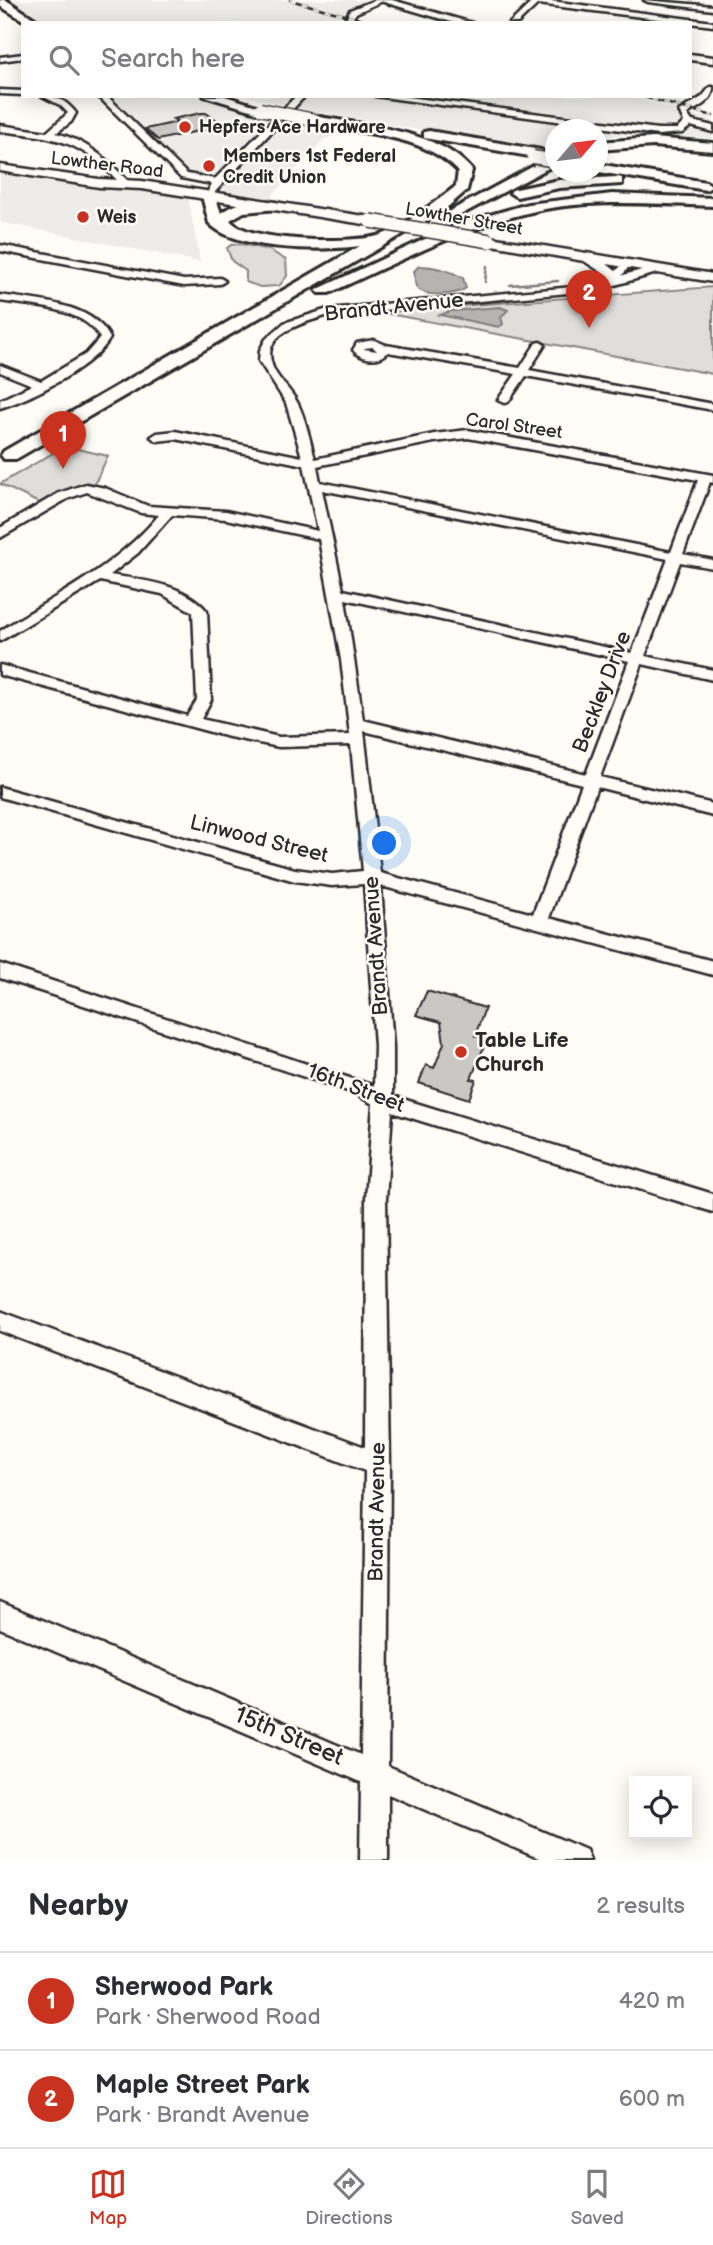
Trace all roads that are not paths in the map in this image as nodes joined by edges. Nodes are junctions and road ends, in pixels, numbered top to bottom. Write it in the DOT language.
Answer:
graph roads {
  1 [pos="381,0"];
  2 [pos="527,0"];
  3 [pos="648,0"];
  4 [pos="0,1"];
  5 [pos="537,1"];
  6 [pos="657,1"];
  7 [pos="713,8"];
  8 [pos="0,10"];
  9 [pos="644,15"];
  10 [pos="33,21"];
  11 [pos="347,21"];
  12 [pos="460,21"];
  13 [pos="515,21"];
  14 [pos="640,21"];
  15 [pos="690,21"];
  16 [pos="692,21"];
  17 [pos="21,22"];
  18 [pos="713,24"];
  19 [pos="21,56"];
  20 [pos="692,57"];
  21 [pos="0,59"];
  22 [pos="713,60"];
  23 [pos="713,89"];
  24 [pos="0,92"];
  25 [pos="21,93"];
  26 [pos="51,98"];
  27 [pos="104,98"];
  28 [pos="220,98"];
  29 [pos="239,98"];
  30 [pos="299,98"];
  31 [pos="395,98"];
  32 [pos="709,100"];
  33 [pos="263,107"];
  34 [pos="318,119"];
  35 [pos="690,123"];
  36 [pos="0,128"];
  37 [pos="713,129"];
  38 [pos="48,135"];
  39 [pos="608,144"];
  40 [pos="713,146"];
  41 [pos="545,156"];
  42 [pos="545,159"];
  43 [pos="545,159"];
  44 [pos="608,166"];
  45 [pos="608,167"];
  46 [pos="0,168"];
  47 [pos="184,176"];
  48 [pos="713,180"];
  49 [pos="126,184"];
  50 [pos="713,187"];
  51 [pos="213,189"];
  52 [pos="170,190"];
  53 [pos="713,202"];
  54 [pos="273,206"];
  55 [pos="437,224"];
  56 [pos="402,228"];
  57 [pos="244,234"];
  58 [pos="0,248"];
  59 [pos="589,258"];
  60 [pos="626,264"];
  61 [pos="679,272"];
  62 [pos="713,278"];
  63 [pos="220,281"];
  64 [pos="608,283"];
  65 [pos="324,290"];
  66 [pos="0,298"];
  67 [pos="254,312"];
  68 [pos="540,345"];
  69 [pos="384,348"];
  70 [pos="0,368"];
  71 [pos="523,372"];
  72 [pos="33,382"];
  73 [pos="504,400"];
  74 [pos="0,405"];
  75 [pos="713,407"];
  76 [pos="157,436"];
  77 [pos="3,462"];
  78 [pos="311,463"];
  79 [pos="709,479"];
  80 [pos="315,485"];
  81 [pos="168,512"];
  82 [pos="0,534"];
  83 [pos="326,537"];
  84 [pos="676,557"];
  85 [pos="713,564"];
  86 [pos="96,576"];
  87 [pos="337,593"];
  88 [pos="0,637"];
  89 [pos="637,657"];
  90 [pos="0,670"];
  91 [pos="713,675"];
  92 [pos="192,721"];
  93 [pos="358,732"];
  94 [pos="592,780"];
  95 [pos="0,792"];
  96 [pos="713,810"];
  97 [pos="371,877"];
  98 [pos="539,920"];
  99 [pos="713,968"];
  100 [pos="0,971"];
  101 [pos="384,1101"];
  102 [pos="713,1202"];
  103 [pos="0,1321"];
  104 [pos="377,1464"];
  105 [pos="0,1615"];
  106 [pos="374,1772"];
  107 [pos="374,1860"];
  108 [pos="576,1860"];
  1 -- 11 [label="street"];
  1 -- 12 [label="main road"];
  2 -- 5 [label="street"];
  3 -- 6 [label="street"];
  4 -- 10 [label="highway"];
  5 -- 9 [label="street"];
  5 -- 13 [label="street"];
  6 -- 7 [label="street"];
  6 -- 9 [label="street"];
  8 -- 17 [label="highway"];
  9 -- 14 [label="street"];
  9 -- 15 [label="street"];
  16 -- 18 [label="street"];
  19 -- 21 [label="street"];
  20 -- 22 [label="main road"];
  23 -- 32 [label="street"];
  24 -- 25 [label="street"];
  26 -- 38 [label="street"];
  27 -- 47 [label="street"];
  28 -- 33 [label="highway"];
  29 -- 33 [label="highway"];
  30 -- 51 [label="street"];
  31 -- 35 [label="street"];
  32 -- 35 [label="street"];
  33 -- 34 [label="highway, bridge"];
  34 -- 41 [label="highway"];
  34 -- 56 [label="highway"];
  35 -- 37 [label="street"];
  36 -- 38 [label="street"];
  38 -- 49 [label="street"];
  39 -- 40 [label="highway"];
  42 -- 55 [label="highway"];
  43 -- 77 [label="highway"];
  44 -- 48 [label="highway"];
  45 -- 50 [label="highway"];
  46 -- 49 [label="main road, Lowther Road"];
  47 -- 51 [label="street"];
  47 -- 52 [label="street"];
  49 -- 52 [label="main road, Lowther Road"];
  50 -- 55 [label="highway"];
  51 -- 52 [label="main road, Lowther Road"];
  51 -- 54 [label="main road, Lowther Street"];
  51 -- 57 [label="highway"];
  51 -- 67 [label="highway"];
  53 -- 65 [label="highway"];
  54 -- 57 [label="highway"];
  54 -- 59 [label="main road, Lowther Street, bridge"];
  55 -- 65 [label="highway"];
  56 -- 57 [label="highway"];
  56 -- 67 [label="highway"];
  58 -- 63 [label="street"];
  59 -- 60 [label="main road, Lowther Street"];
  59 -- 64 [label="main road"];
  60 -- 61 [label="main road, Lowther Street"];
  60 -- 64 [label="street"];
  61 -- 62 [label="main road, Lowther Street"];
  61 -- 64 [label="main road"];
  64 -- 78 [label="street, Brandt Avenue"];
  65 -- 77 [label="highway"];
  66 -- 72 [label="street"];
  67 -- 77 [label="highway"];
  68 -- 71 [label="street"];
  69 -- 71 [label="street"];
  70 -- 72 [label="street"];
  71 -- 73 [label="street"];
  71 -- 75 [label="street"];
  72 -- 74 [label="street"];
  76 -- 78 [label="street"];
  78 -- 79 [label="street, Carol Street"];
  78 -- 80 [label="street, Brandt Avenue"];
  79 -- 84 [label="street, Beckley Drive"];
  80 -- 83 [label="street, Brandt Avenue"];
  80 -- 84 [label="street"];
  81 -- 82 [label="street"];
  81 -- 83 [label="street"];
  81 -- 86 [label="street"];
  83 -- 87 [label="street, Brandt Avenue"];
  84 -- 85 [label="street"];
  84 -- 89 [label="street, Beckley Drive"];
  86 -- 88 [label="street"];
  86 -- 92 [label="street"];
  87 -- 89 [label="street"];
  87 -- 93 [label="street, Brandt Avenue"];
  89 -- 91 [label="street"];
  89 -- 94 [label="street, Beckley Drive"];
  90 -- 92 [label="street"];
  92 -- 93 [label="street"];
  93 -- 94 [label="street"];
  93 -- 97 [label="street, Brandt Avenue"];
  94 -- 96 [label="street"];
  94 -- 98 [label="street, Beckley Drive"];
  95 -- 97 [label="street, Linwood Street"];
  97 -- 98 [label="street, Linwood Street"];
  97 -- 101 [label="street, Brandt Avenue"];
  98 -- 99 [label="street, Linwood Street"];
  100 -- 101 [label="street, 16th Street"];
  101 -- 102 [label="street, 16th Street"];
  101 -- 104 [label="street, Brandt Avenue"];
  103 -- 104 [label="street"];
  104 -- 106 [label="street, Brandt Avenue"];
  105 -- 106 [label="street, 15th Street"];
  106 -- 107 [label="street, Brandt Avenue"];
  106 -- 108 [label="street, 15th Street"];
}
